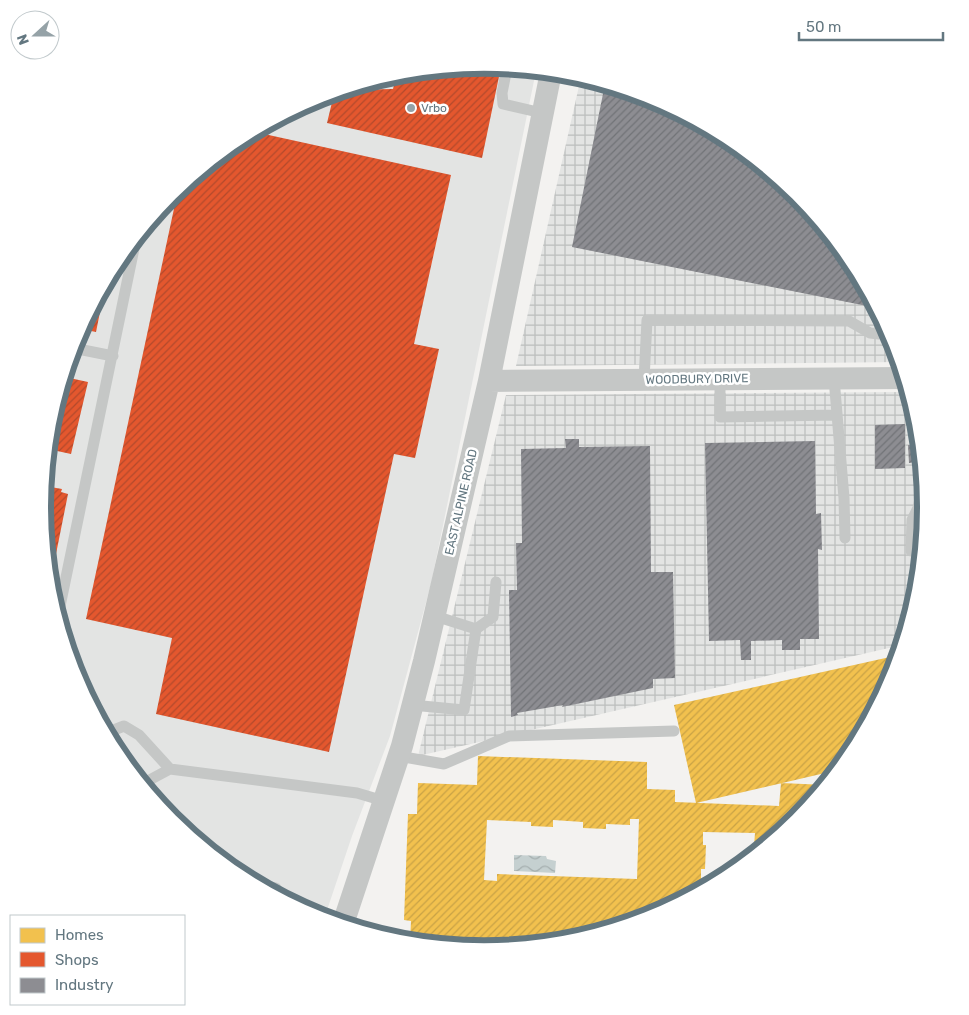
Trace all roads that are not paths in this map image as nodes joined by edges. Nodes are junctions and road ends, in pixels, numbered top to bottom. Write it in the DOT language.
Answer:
graph roads {
  1 [pos="506,75"];
  2 [pos="549,79"];
  3 [pos="542,113"];
  4 [pos="133,255"];
  5 [pos="880,332"];
  6 [pos="81,350"];
  7 [pos="113,356"];
  8 [pos="720,378"];
  9 [pos="834,378"];
  10 [pos="898,378"];
  11 [pos="644,380"];
  12 [pos="488,381"];
  13 [pos="837,415"];
  14 [pos="918,508"];
  15 [pos="845,538"];
  16 [pos="911,551"];
  17 [pos="496,582"];
  18 [pos="60,590"];
  19 [pos="434,616"];
  20 [pos="476,629"];
  21 [pos="412,705"];
  22 [pos="113,730"];
  23 [pos="674,731"];
  24 [pos="398,756"];
  25 [pos="170,769"];
  26 [pos="149,780"];
  27 [pos="384,801"];
  28 [pos="345,918"];
  1 -- 3 [label="lane"];
  2 -- 3 [label="street, EAST ALPINE ROAD"];
  3 -- 12 [label="street, EAST ALPINE ROAD"];
  4 -- 7 [label="lane"];
  5 -- 11 [label="lane"];
  6 -- 7 [label="lane"];
  7 -- 18 [label="lane"];
  8 -- 9 [label="street, WOODBURY DRIVE"];
  8 -- 11 [label="street, WOODBURY DRIVE"];
  8 -- 13 [label="lane"];
  9 -- 10 [label="street, WOODBURY DRIVE"];
  9 -- 13 [label="lane"];
  11 -- 12 [label="street, WOODBURY DRIVE"];
  12 -- 19 [label="street, EAST ALPINE ROAD"];
  13 -- 15 [label="lane"];
  14 -- 16 [label="lane"];
  17 -- 20 [label="lane"];
  19 -- 20 [label="lane"];
  19 -- 21 [label="street, EAST ALPINE ROAD"];
  20 -- 21 [label="lane"];
  21 -- 24 [label="street, EAST ALPINE ROAD"];
  22 -- 25 [label="lane"];
  23 -- 24 [label="lane"];
  24 -- 27 [label="street, EAST ALPINE ROAD"];
  25 -- 26 [label="lane"];
  25 -- 27 [label="lane"];
  27 -- 28 [label="street, EAST ALPINE ROAD"];
}
